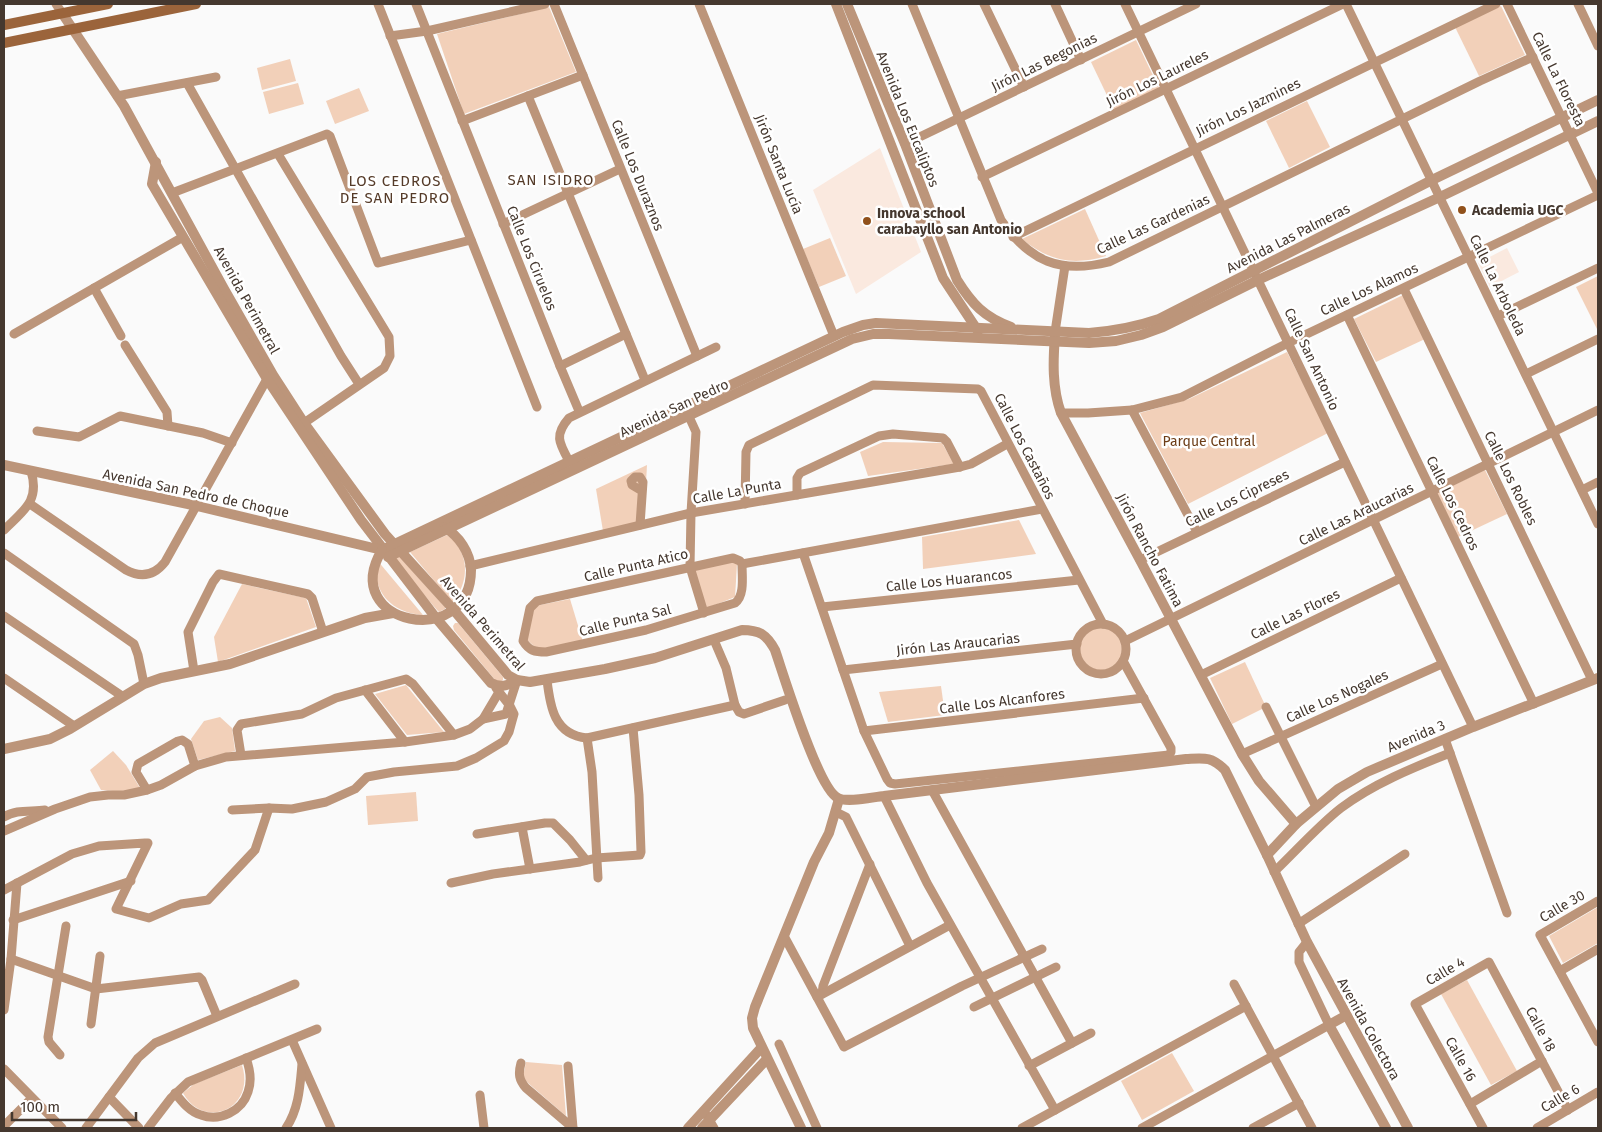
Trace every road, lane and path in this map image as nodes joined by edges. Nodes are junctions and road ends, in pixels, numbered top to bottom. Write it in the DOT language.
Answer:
graph roads {
  1 [pos="56,4"];
  2 [pos="108,4"];
  3 [pos="196,4"];
  4 [pos="378,4"];
  5 [pos="416,4"];
  6 [pos="545,4"];
  7 [pos="554,4"];
  8 [pos="699,4"];
  9 [pos="836,4"];
  10 [pos="847,4"];
  11 [pos="912,4"];
  12 [pos="984,4"];
  13 [pos="1055,4"];
  14 [pos="1125,4"];
  15 [pos="1196,4"];
  16 [pos="1345,4"];
  17 [pos="1496,4"];
  18 [pos="1507,4"];
  19 [pos="1578,4"];
  20 [pos="62,13"];
  21 [pos="4,25"];
  22 [pos="1594,26"];
  23 [pos="72,29"];
  24 [pos="427,30"];
  25 [pos="1138,32"];
  26 [pos="390,36"];
  27 [pos="4,43"];
  28 [pos="1598,46"];
  29 [pos="1533,57"];
  30 [pos="1081,60"];
  31 [pos="1374,62"];
  32 [pos="583,75"];
  33 [pos="216,78"];
  34 [pos="188,83"];
  35 [pos="1024,87"];
  36 [pos="1166,89"];
  37 [pos="117,96"];
  38 [pos="528,96"];
  39 [pos="1598,100"];
  40 [pos="960,118"];
  41 [pos="1562,118"];
  42 [pos="1402,119"];
  43 [pos="462,121"];
  44 [pos="1598,121"];
  45 [pos="1570,134"];
  46 [pos="905,144"];
  47 [pos="1195,148"];
  48 [pos="278,154"];
  49 [pos="156,162"];
  50 [pos="236,169"];
  51 [pos="620,169"];
  52 [pos="982,177"];
  53 [pos="1432,180"];
  54 [pos="172,193"];
  55 [pos="568,193"];
  56 [pos="1598,194"];
  57 [pos="1440,197"];
  58 [pos="1223,207"];
  59 [pos="503,224"];
  60 [pos="183,237"];
  61 [pos="1013,237"];
  62 [pos="471,240"];
  63 [pos="1469,257"];
  64 [pos="1065,266"];
  65 [pos="1598,268"];
  66 [pos="1253,270"];
  67 [pos="1258,280"];
  68 [pos="94,288"];
  69 [pos="1404,289"];
  70 [pos="1347,315"];
  71 [pos="1498,316"];
  72 [pos="876,323"];
  73 [pos="974,328"];
  74 [pos="1019,330"];
  75 [pos="14,334"];
  76 [pos="626,334"];
  77 [pos="852,334"];
  78 [pos="876,334"];
  79 [pos="121,336"];
  80 [pos="834,336"];
  81 [pos="1055,337"];
  82 [pos="983,338"];
  83 [pos="1598,339"];
  84 [pos="1288,343"];
  85 [pos="125,345"];
  86 [pos="716,347"];
  87 [pos="697,356"];
  88 [pos="560,366"];
  89 [pos="1526,374"];
  90 [pos="270,377"];
  91 [pos="645,380"];
  92 [pos="359,384"];
  93 [pos="537,407"];
  94 [pos="1132,410"];
  95 [pos="1598,410"];
  96 [pos="579,411"];
  97 [pos="687,412"];
  98 [pos="1061,413"];
  99 [pos="304,423"];
  100 [pos="168,426"];
  101 [pos="37,430"];
  102 [pos="1554,432"];
  103 [pos="232,443"];
  104 [pos="1007,444"];
  105 [pos="569,461"];
  106 [pos="1345,462"];
  107 [pos="1488,464"];
  108 [pos="4,465"];
  109 [pos="960,467"];
  110 [pos="31,471"];
  111 [pos="1598,482"];
  112 [pos="1582,490"];
  113 [pos="642,491"];
  114 [pos="1432,492"];
  115 [pos="797,495"];
  116 [pos="30,504"];
  117 [pos="746,504"];
  118 [pos="197,506"];
  119 [pos="1042,510"];
  120 [pos="691,513"];
  121 [pos="361,520"];
  122 [pos="1373,520"];
  123 [pos="438,524"];
  124 [pos="1598,524"];
  125 [pos="640,525"];
  126 [pos="4,530"];
  127 [pos="448,530"];
  128 [pos="1197,532"];
  129 [pos="346,540"];
  130 [pos="397,548"];
  131 [pos="4,553"];
  132 [pos="385,553"];
  133 [pos="803,553"];
  134 [pos="1140,560"];
  135 [pos="742,564"];
  136 [pos="470,566"];
  137 [pos="690,567"];
  138 [pos="1401,578"];
  139 [pos="1079,580"];
  140 [pos="376,594"];
  141 [pos="534,602"];
  142 [pos="822,607"];
  143 [pos="453,609"];
  144 [pos="393,613"];
  145 [pos="704,613"];
  146 [pos="4,616"];
  147 [pos="365,618"];
  148 [pos="436,618"];
  149 [pos="1172,619"];
  150 [pos="1103,624"];
  151 [pos="322,632"];
  152 [pos="714,640"];
  153 [pos="1124,641"];
  154 [pos="1077,644"];
  155 [pos="1123,661"];
  156 [pos="1442,664"];
  157 [pos="1598,669"];
  158 [pos="843,670"];
  159 [pos="194,671"];
  160 [pos="1201,674"];
  161 [pos="1593,677"];
  162 [pos="4,678"];
  163 [pos="518,680"];
  164 [pos="547,680"];
  165 [pos="491,682"];
  166 [pos="144,684"];
  167 [pos="365,690"];
  168 [pos="499,692"];
  169 [pos="122,696"];
  170 [pos="1144,698"];
  171 [pos="785,700"];
  172 [pos="735,704"];
  173 [pos="1534,704"];
  174 [pos="510,706"];
  175 [pos="1266,707"];
  176 [pos="483,719"];
  177 [pos="74,726"];
  178 [pos="1473,727"];
  179 [pos="633,728"];
  180 [pos="864,731"];
  181 [pos="454,735"];
  182 [pos="1281,736"];
  183 [pos="586,738"];
  184 [pos="1445,739"];
  185 [pos="405,742"];
  186 [pos="7,745"];
  187 [pos="1450,753"];
  188 [pos="1242,754"];
  189 [pos="241,755"];
  190 [pos="195,766"];
  191 [pos="147,790"];
  192 [pos="932,790"];
  193 [pos="884,796"];
  194 [pos="838,799"];
  195 [pos="1316,807"];
  196 [pos="269,808"];
  197 [pos="55,809"];
  198 [pos="232,810"];
  199 [pos="836,812"];
  200 [pos="4,817"];
  201 [pos="1296,824"];
  202 [pos="522,827"];
  203 [pos="4,831"];
  204 [pos="477,834"];
  205 [pos="1405,854"];
  206 [pos="1267,855"];
  207 [pos="596,858"];
  208 [pos="586,860"];
  209 [pos="870,864"];
  210 [pos="530,869"];
  211 [pos="1274,872"];
  212 [pos="598,878"];
  213 [pos="130,881"];
  214 [pos="17,883"];
  215 [pos="451,883"];
  216 [pos="4,890"];
  217 [pos="1598,901"];
  218 [pos="1507,912"];
  219 [pos="14,920"];
  220 [pos="950,924"];
  221 [pos="1298,924"];
  222 [pos="66,926"];
  223 [pos="784,936"];
  224 [pos="1307,942"];
  225 [pos="910,946"];
  226 [pos="1042,949"];
  227 [pos="1598,949"];
  228 [pos="100,956"];
  229 [pos="1024,958"];
  230 [pos="10,959"];
  231 [pos="1489,962"];
  232 [pos="1056,967"];
  233 [pos="1560,971"];
  234 [pos="58,976"];
  235 [pos="1035,977"];
  236 [pos="980,978"];
  237 [pos="295,984"];
  238 [pos="1234,984"];
  239 [pos="96,989"];
  240 [pos="819,995"];
  241 [pos="991,998"];
  242 [pos="1415,1004"];
  243 [pos="1246,1006"];
  244 [pos="974,1007"];
  245 [pos="4,1010"];
  246 [pos="217,1016"];
  247 [pos="1345,1016"];
  248 [pos="91,1024"];
  249 [pos="1329,1025"];
  250 [pos="1594,1025"];
  251 [pos="317,1030"];
  252 [pos="1091,1033"];
  253 [pos="292,1040"];
  254 [pos="1598,1042"];
  255 [pos="1072,1043"];
  256 [pos="779,1044"];
  257 [pos="762,1048"];
  258 [pos="60,1055"];
  259 [pos="1273,1056"];
  260 [pos="246,1058"];
  261 [pos="767,1059"];
  262 [pos="1542,1061"];
  263 [pos="302,1062"];
  264 [pos="521,1063"];
  265 [pos="568,1066"];
  266 [pos="1029,1066"];
  267 [pos="4,1069"];
  268 [pos="1598,1092"];
  269 [pos="175,1093"];
  270 [pos="480,1095"];
  271 [pos="109,1097"];
  272 [pos="31,1098"];
  273 [pos="1298,1103"];
  274 [pos="1470,1104"];
  275 [pos="1055,1110"];
  276 [pos="1568,1110"];
  277 [pos="709,1120"];
  278 [pos="4,1126"];
  279 [pos="62,1128"];
  280 [pos="86,1128"];
  281 [pos="139,1128"];
  282 [pos="148,1128"];
  283 [pos="286,1128"];
  284 [pos="331,1128"];
  285 [pos="484,1128"];
  286 [pos="688,1128"];
  287 [pos="702,1128"];
  288 [pos="801,1128"];
  289 [pos="817,1128"];
  290 [pos="1022,1128"];
  291 [pos="1142,1128"];
  292 [pos="1253,1128"];
  293 [pos="1312,1128"];
  294 [pos="1386,1128"];
  295 [pos="1408,1128"];
  296 [pos="1483,1128"];
  297 [pos="1536,1128"];
  1 -- 20 [label="street"];
  2 -- 20 [label="main road"];
  3 -- 23 [label="main road"];
  4 -- 26 [label="street"];
  5 -- 24 [label="street, Calle Los Ciruelos"];
  6 -- 24 [label="street"];
  7 -- 32 [label="street, Calle Los Duraznos"];
  8 -- 80 [label="street, Jirón Santa Lucía"];
  9 -- 73 [label="street, Avenida Los Eucaliptos"];
  10 -- 46 [label="street, Avenida Los Eucaliptos"];
  11 -- 40 [label="street, Calle Las Gardenias"];
  12 -- 35 [label="street"];
  13 -- 30 [label="street"];
  14 -- 25 [label="street, Calle San Antonio"];
  15 -- 25 [label="street, Jirón Las Begonias"];
  16 -- 31 [label="street, Calle La Arboleda"];
  16 -- 36 [label="street, Jirón Los Laureles"];
  17 -- 31 [label="street, Jirón Los Jazmines"];
  18 -- 29 [label="street, Calle La Floresta"];
  19 -- 22 [label="street"];
  20 -- 21 [label="main road"];
  20 -- 23 [label="street, Avenida Perimetral"];
  22 -- 28 [label="street"];
  23 -- 27 [label="main road"];
  23 -- 37 [label="street, Avenida Perimetral"];
  24 -- 26 [label="street"];
  24 -- 43 [label="street, Calle Los Ciruelos"];
  25 -- 30 [label="street, Jirón Las Begonias"];
  25 -- 36 [label="street, Calle San Antonio"];
  26 -- 62 [label="street"];
  29 -- 41 [label="street, Calle La Floresta"];
  29 -- 42 [label="street, Calle Las Gardenias"];
  30 -- 35 [label="street, Jirón Las Begonias"];
  31 -- 42 [label="street, Calle La Arboleda"];
  31 -- 47 [label="street, Jirón Los Jazmines"];
  32 -- 38 [label="street"];
  32 -- 51 [label="street, Calle Los Duraznos"];
  33 -- 34 [label="street"];
  34 -- 37 [label="street"];
  34 -- 50 [label="street"];
  35 -- 40 [label="street, Jirón Las Begonias"];
  36 -- 47 [label="street, Calle San Antonio"];
  36 -- 52 [label="street, Jirón Los Laureles"];
  37 -- 49 [label="street, Avenida Perimetral"];
  38 -- 43 [label="street"];
  38 -- 55 [label="street"];
  39 -- 41 [label="street, Avenida Las Palmeras"];
  40 -- 46 [label="street, Jirón Las Begonias"];
  40 -- 52 [label="street, Calle Las Gardenias"];
  41 -- 45 [label="street, Calle La Floresta"];
  41 -- 53 [label="street, Avenida Las Palmeras"];
  42 -- 53 [label="street, Calle La Arboleda"];
  42 -- 58 [label="street, Calle Las Gardenias"];
  43 -- 59 [label="street, Calle Los Ciruelos"];
  44 -- 45 [label="street, Avenida Las Palmeras"];
  45 -- 56 [label="street, Calle La Floresta"];
  45 -- 57 [label="street, Avenida Las Palmeras"];
  46 -- 74 [label="street, Avenida Los Eucaliptos"];
  47 -- 58 [label="street, Calle San Antonio"];
  47 -- 61 [label="street, Jirón Los Jazmines"];
  48 -- 50 [label="street"];
  48 -- 62 [label="street"];
  48 -- 92 [label="street"];
  49 -- 54 [label="street, Avenida Perimetral"];
  49 -- 60 [label="street, Avenida Perimetral"];
  50 -- 54 [label="street"];
  50 -- 92 [label="street"];
  51 -- 55 [label="street"];
  51 -- 87 [label="street, Calle Los Duraznos"];
  52 -- 61 [label="street, Calle Las Gardenias"];
  53 -- 57 [label="street, Calle La Arboleda"];
  53 -- 66 [label="street, Avenida Las Palmeras"];
  54 -- 90 [label="street, Avenida Perimetral"];
  55 -- 59 [label="street"];
  55 -- 76 [label="street"];
  56 -- 63 [label="street, Calle Los Alamos"];
  57 -- 63 [label="street, Calle La Arboleda"];
  57 -- 67 [label="street, Avenida Las Palmeras"];
  58 -- 64 [label="street, Calle Las Gardenias"];
  58 -- 66 [label="street, Calle San Antonio"];
  59 -- 88 [label="street, Calle Los Ciruelos"];
  60 -- 68 [label="street"];
  60 -- 90 [label="street, Avenida Perimetral"];
  61 -- 64 [label="street, Calle Las Gardenias"];
  62 -- 93 [label="street"];
  63 -- 69 [label="street, Calle Los Alamos"];
  63 -- 71 [label="street, Calle La Arboleda"];
  64 -- 81 [label="street, Jirón Rancho Fatima"];
  65 -- 71 [label="street"];
  66 -- 67 [label="street, Calle San Antonio"];
  66 -- 81 [label="street, Avenida Las Palmeras"];
  67 -- 81 [label="street, Avenida Las Palmeras"];
  67 -- 84 [label="street, Calle San Antonio"];
  68 -- 75 [label="street"];
  68 -- 79 [label="street"];
  69 -- 70 [label="street, Calle Los Alamos"];
  69 -- 107 [label="street, Calle Los Robles"];
  70 -- 84 [label="street, Calle Los Alamos"];
  70 -- 114 [label="street, Calle Los Cedros"];
  71 -- 89 [label="street, Calle La Arboleda"];
  72 -- 73 [label="street, Avenida San Pedro"];
  72 -- 77 [label="street, Avenida San Pedro"];
  72 -- 78 [label="street"];
  73 -- 74 [label="street, Avenida Las Palmeras"];
  73 -- 82 [label="street, Avenida Los Eucaliptos"];
  74 -- 81 [label="street, Avenida Las Palmeras"];
  76 -- 88 [label="street"];
  76 -- 91 [label="street"];
  77 -- 78 [label="street, Avenida San Pedro"];
  77 -- 80 [label="street, Avenida San Pedro"];
  77 -- 97 [label="street, Avenida San Pedro"];
  78 -- 82 [label="street, Avenida San Pedro"];
  80 -- 97 [label="street, Avenida San Pedro"];
  81 -- 82 [label="street, Avenida Las Palmeras"];
  81 -- 98 [label="street, Jirón Rancho Fatima"];
  83 -- 89 [label="street"];
  84 -- 94 [label="street, Calle Los Alamos"];
  84 -- 106 [label="street, Calle San Antonio"];
  85 -- 100 [label="street"];
  86 -- 87 [label="street"];
  87 -- 91 [label="street"];
  88 -- 96 [label="street, Calle Los Ciruelos"];
  89 -- 102 [label="street, Calle La Arboleda"];
  90 -- 99 [label="street, Avenida Perimetral"];
  90 -- 103 [label="street"];
  90 -- 121 [label="street, Avenida Perimetral"];
  91 -- 96 [label="street"];
  92 -- 99 [label="street"];
  94 -- 98 [label="street, Calle Los Alamos"];
  94 -- 128 [label="street"];
  95 -- 102 [label="street, Calle Las Araucarias"];
  96 -- 105 [label="street"];
  97 -- 105 [label="street, Avenida San Pedro"];
  97 -- 120 [label="street"];
  97 -- 127 [label="street, Avenida San Pedro"];
  98 -- 134 [label="street, Jirón Rancho Fatima"];
  99 -- 130 [label="street, Avenida Perimetral"];
  100 -- 101 [label="street"];
  100 -- 103 [label="street"];
  102 -- 107 [label="street, Calle Las Araucarias"];
  102 -- 112 [label="street, Calle La Arboleda"];
  103 -- 118 [label="street"];
  104 -- 109 [label="street, Calle La Punta"];
  104 -- 117 [label="street, Calle Los Castaños"];
  104 -- 119 [label="street, Calle Los Castaños"];
  105 -- 123 [label="street, Avenida San Pedro"];
  106 -- 122 [label="street, Calle San Antonio"];
  106 -- 128 [label="street, Calle Los Cipreses"];
  107 -- 114 [label="street, Calle Las Araucarias"];
  107 -- 161 [label="street, Calle Los Robles"];
  108 -- 110 [label="street, Avenida San Pedro de Choque"];
  109 -- 115 [label="street, Calle La Punta"];
  109 -- 115 [label="street"];
  110 -- 116 [label="street"];
  110 -- 118 [label="street, Avenida San Pedro de Choque"];
  111 -- 112 [label="street"];
  112 -- 124 [label="street, Calle La Arboleda"];
  113 -- 125 [label="street"];
  114 -- 122 [label="street, Calle Las Araucarias"];
  114 -- 173 [label="street, Calle Los Cedros"];
  115 -- 117 [label="street, Calle La Punta"];
  116 -- 118 [label="street"];
  116 -- 126 [label="street"];
  117 -- 120 [label="street, Calle La Punta"];
  118 -- 129 [label="street, Avenida San Pedro de Choque"];
  119 -- 133 [label="street, Calle Punta Atico"];
  119 -- 139 [label="street, Calle Los Castaños"];
  120 -- 125 [label="street, Calle La Punta"];
  120 -- 137 [label="street"];
  121 -- 129 [label="street"];
  121 -- 132 [label="street, Avenida Perimetral"];
  122 -- 138 [label="street, Calle San Antonio"];
  122 -- 149 [label="street, Calle Las Araucarias"];
  123 -- 127 [label="street"];
  123 -- 130 [label="street, Avenida San Pedro"];
  125 -- 136 [label="street, Calle La Punta"];
  127 -- 130 [label="street, Avenida San Pedro"];
  127 -- 136 [label="street"];
  128 -- 134 [label="street, Calle Los Cipreses"];
  129 -- 132 [label="street, Avenida San Pedro de Choque"];
  130 -- 132 [label="street, Avenida San Pedro"];
  130 -- 143 [label="street, Avenida Perimetral"];
  131 -- 166 [label="street"];
  132 -- 140 [label="street"];
  132 -- 148 [label="street, Avenida Perimetral"];
  133 -- 135 [label="street, Calle Punta Atico"];
  133 -- 142 [label="street"];
  134 -- 149 [label="street, Jirón Rancho Fatima"];
  135 -- 137 [label="street, Calle Punta Atico"];
  135 -- 145 [label="street, Calle Punta Sal"];
  136 -- 143 [label="street"];
  137 -- 141 [label="street, Calle Punta Atico"];
  137 -- 145 [label="street"];
  138 -- 156 [label="street, Calle San Antonio"];
  138 -- 160 [label="street, Calle Las Flores"];
  139 -- 142 [label="street, Calle Los Huarancos"];
  139 -- 150 [label="street, Calle Los Castaños"];
  140 -- 144 [label="street"];
  140 -- 147 [label="street"];
  141 -- 145 [label="street, Calle Punta Sal"];
  142 -- 158 [label="street"];
  143 -- 148 [label="street"];
  143 -- 163 [label="street, Avenida Perimetral"];
  144 -- 147 [label="street"];
  144 -- 148 [label="street"];
  146 -- 169 [label="street"];
  147 -- 151 [label="street"];
  148 -- 165 [label="street, Avenida Perimetral"];
  149 -- 153 [label="street, Calle Las Araucarias"];
  149 -- 160 [label="street, Jirón Rancho Fatima"];
  150 -- 153 [label="street"];
  150 -- 154 [label="street"];
  151 -- 159 [label="street"];
  151 -- 159 [label="street"];
  152 -- 164 [label="street"];
  152 -- 172 [label="street"];
  152 -- 194 [label="street"];
  153 -- 155 [label="street"];
  154 -- 155 [label="street"];
  154 -- 158 [label="street, Jirón Las Araucarias"];
  155 -- 170 [label="street"];
  156 -- 178 [label="street, Calle San Antonio"];
  156 -- 182 [label="street, Calle Los Nogales"];
  157 -- 161 [label="street"];
  158 -- 180 [label="street"];
  159 -- 166 [label="street"];
  160 -- 188 [label="street, Jirón Rancho Fatima"];
  161 -- 173 [label="street, Avenida 3"];
  162 -- 177 [label="street"];
  163 -- 164 [label="street"];
  163 -- 165 [label="street, Avenida Perimetral"];
  163 -- 174 [label="street"];
  164 -- 183 [label="street"];
  165 -- 168 [label="street"];
  166 -- 169 [label="street"];
  167 -- 181 [label="street"];
  167 -- 185 [label="street"];
  167 -- 189 [label="street"];
  168 -- 174 [label="street"];
  168 -- 176 [label="street"];
  169 -- 177 [label="street"];
  170 -- 180 [label="street, Calle Los Alcanfores"];
  170 -- 180 [label="street"];
  171 -- 172 [label="street"];
  172 -- 179 [label="street"];
  173 -- 178 [label="street, Avenida 3"];
  174 -- 176 [label="street"];
  174 -- 196 [label="street"];
  175 -- 182 [label="street"];
  176 -- 181 [label="street"];
  177 -- 186 [label="street"];
  178 -- 184 [label="street, Avenida 3"];
  179 -- 183 [label="street"];
  179 -- 207 [label="street"];
  181 -- 185 [label="street"];
  182 -- 188 [label="street, Calle Los Nogales"];
  182 -- 195 [label="street"];
  183 -- 207 [label="street"];
  184 -- 187 [label="street"];
  184 -- 195 [label="street, Avenida 3"];
  185 -- 189 [label="street"];
  187 -- 211 [label="street"];
  187 -- 218 [label="street"];
  188 -- 201 [label="street, Jirón Rancho Fatima"];
  189 -- 190 [label="street"];
  190 -- 191 [label="street"];
  190 -- 191 [label="street"];
  191 -- 197 [label="street"];
  192 -- 193 [label="street, Avenida Colectora"];
  192 -- 206 [label="street, Avenida Colectora"];
  192 -- 229 [label="street"];
  193 -- 194 [label="street, Avenida Colectora"];
  193 -- 220 [label="street"];
  194 -- 199 [label="street"];
  195 -- 201 [label="street, Avenida 3"];
  196 -- 198 [label="street"];
  196 -- 213 [label="street"];
  197 -- 200 [label="street"];
  197 -- 203 [label="street"];
  199 -- 209 [label="street"];
  199 -- 223 [label="street"];
  201 -- 206 [label="street, Avenida 3"];
  202 -- 204 [label="street"];
  202 -- 208 [label="street"];
  202 -- 210 [label="street"];
  205 -- 221 [label="street"];
  206 -- 211 [label="street, Avenida Colectora"];
  207 -- 208 [label="street"];
  207 -- 212 [label="street"];
  208 -- 210 [label="street"];
  209 -- 225 [label="street"];
  209 -- 240 [label="street"];
  210 -- 215 [label="street"];
  211 -- 221 [label="street, Avenida Colectora"];
  213 -- 214 [label="street"];
  213 -- 219 [label="street"];
  214 -- 216 [label="street"];
  214 -- 219 [label="street"];
  217 -- 233 [label="street, Calle 30"];
  219 -- 230 [label="street"];
  220 -- 225 [label="street"];
  220 -- 236 [label="street"];
  221 -- 224 [label="street, Avenida Colectora"];
  222 -- 234 [label="street"];
  223 -- 240 [label="street"];
  223 -- 257 [label="street"];
  224 -- 247 [label="street, Avenida Colectora"];
  224 -- 249 [label="street"];
  225 -- 240 [label="street"];
  226 -- 229 [label="street"];
  227 -- 233 [label="street"];
  228 -- 239 [label="street"];
  229 -- 235 [label="street"];
  229 -- 236 [label="street"];
  230 -- 234 [label="street"];
  230 -- 245 [label="street"];
  231 -- 242 [label="street, Calle 4"];
  231 -- 262 [label="street, Calle 18"];
  232 -- 235 [label="street"];
  233 -- 250 [label="street"];
  234 -- 239 [label="street"];
  234 -- 258 [label="street"];
  235 -- 241 [label="street"];
  235 -- 255 [label="street"];
  236 -- 240 [label="street"];
  236 -- 241 [label="street"];
  237 -- 246 [label="street"];
  238 -- 243 [label="street"];
  239 -- 246 [label="street"];
  239 -- 248 [label="street"];
  241 -- 244 [label="street"];
  241 -- 266 [label="street"];
  242 -- 274 [label="street, Calle 16"];
  243 -- 259 [label="street"];
  243 -- 275 [label="street"];
  246 -- 271 [label="street"];
  247 -- 249 [label="street"];
  247 -- 295 [label="street, Avenida Colectora"];
  249 -- 259 [label="street"];
  249 -- 294 [label="street"];
  250 -- 254 [label="street"];
  251 -- 253 [label="street"];
  252 -- 255 [label="street"];
  253 -- 260 [label="street"];
  253 -- 263 [label="street"];
  255 -- 266 [label="street"];
  256 -- 289 [label="street"];
  257 -- 261 [label="street"];
  257 -- 277 [label="street"];
  259 -- 273 [label="street"];
  259 -- 291 [label="street"];
  260 -- 269 [label="street"];
  260 -- 269 [label="street"];
  261 -- 277 [label="street"];
  261 -- 288 [label="street"];
  262 -- 274 [label="street"];
  262 -- 276 [label="street, Calle 18"];
  263 -- 283 [label="street"];
  263 -- 284 [label="street"];
  264 -- 265 [label="street"];
  266 -- 275 [label="street"];
  267 -- 272 [label="street"];
  268 -- 276 [label="street, Calle 6"];
  269 -- 282 [label="street"];
  270 -- 285 [label="street"];
  271 -- 280 [label="street"];
  271 -- 281 [label="street"];
  272 -- 278 [label="street"];
  272 -- 279 [label="street"];
  273 -- 292 [label="street"];
  273 -- 293 [label="street"];
  274 -- 296 [label="street, Calle 16"];
  275 -- 290 [label="street"];
  276 -- 297 [label="street, Calle 6"];
  277 -- 286 [label="street"];
  277 -- 287 [label="street"];
}
